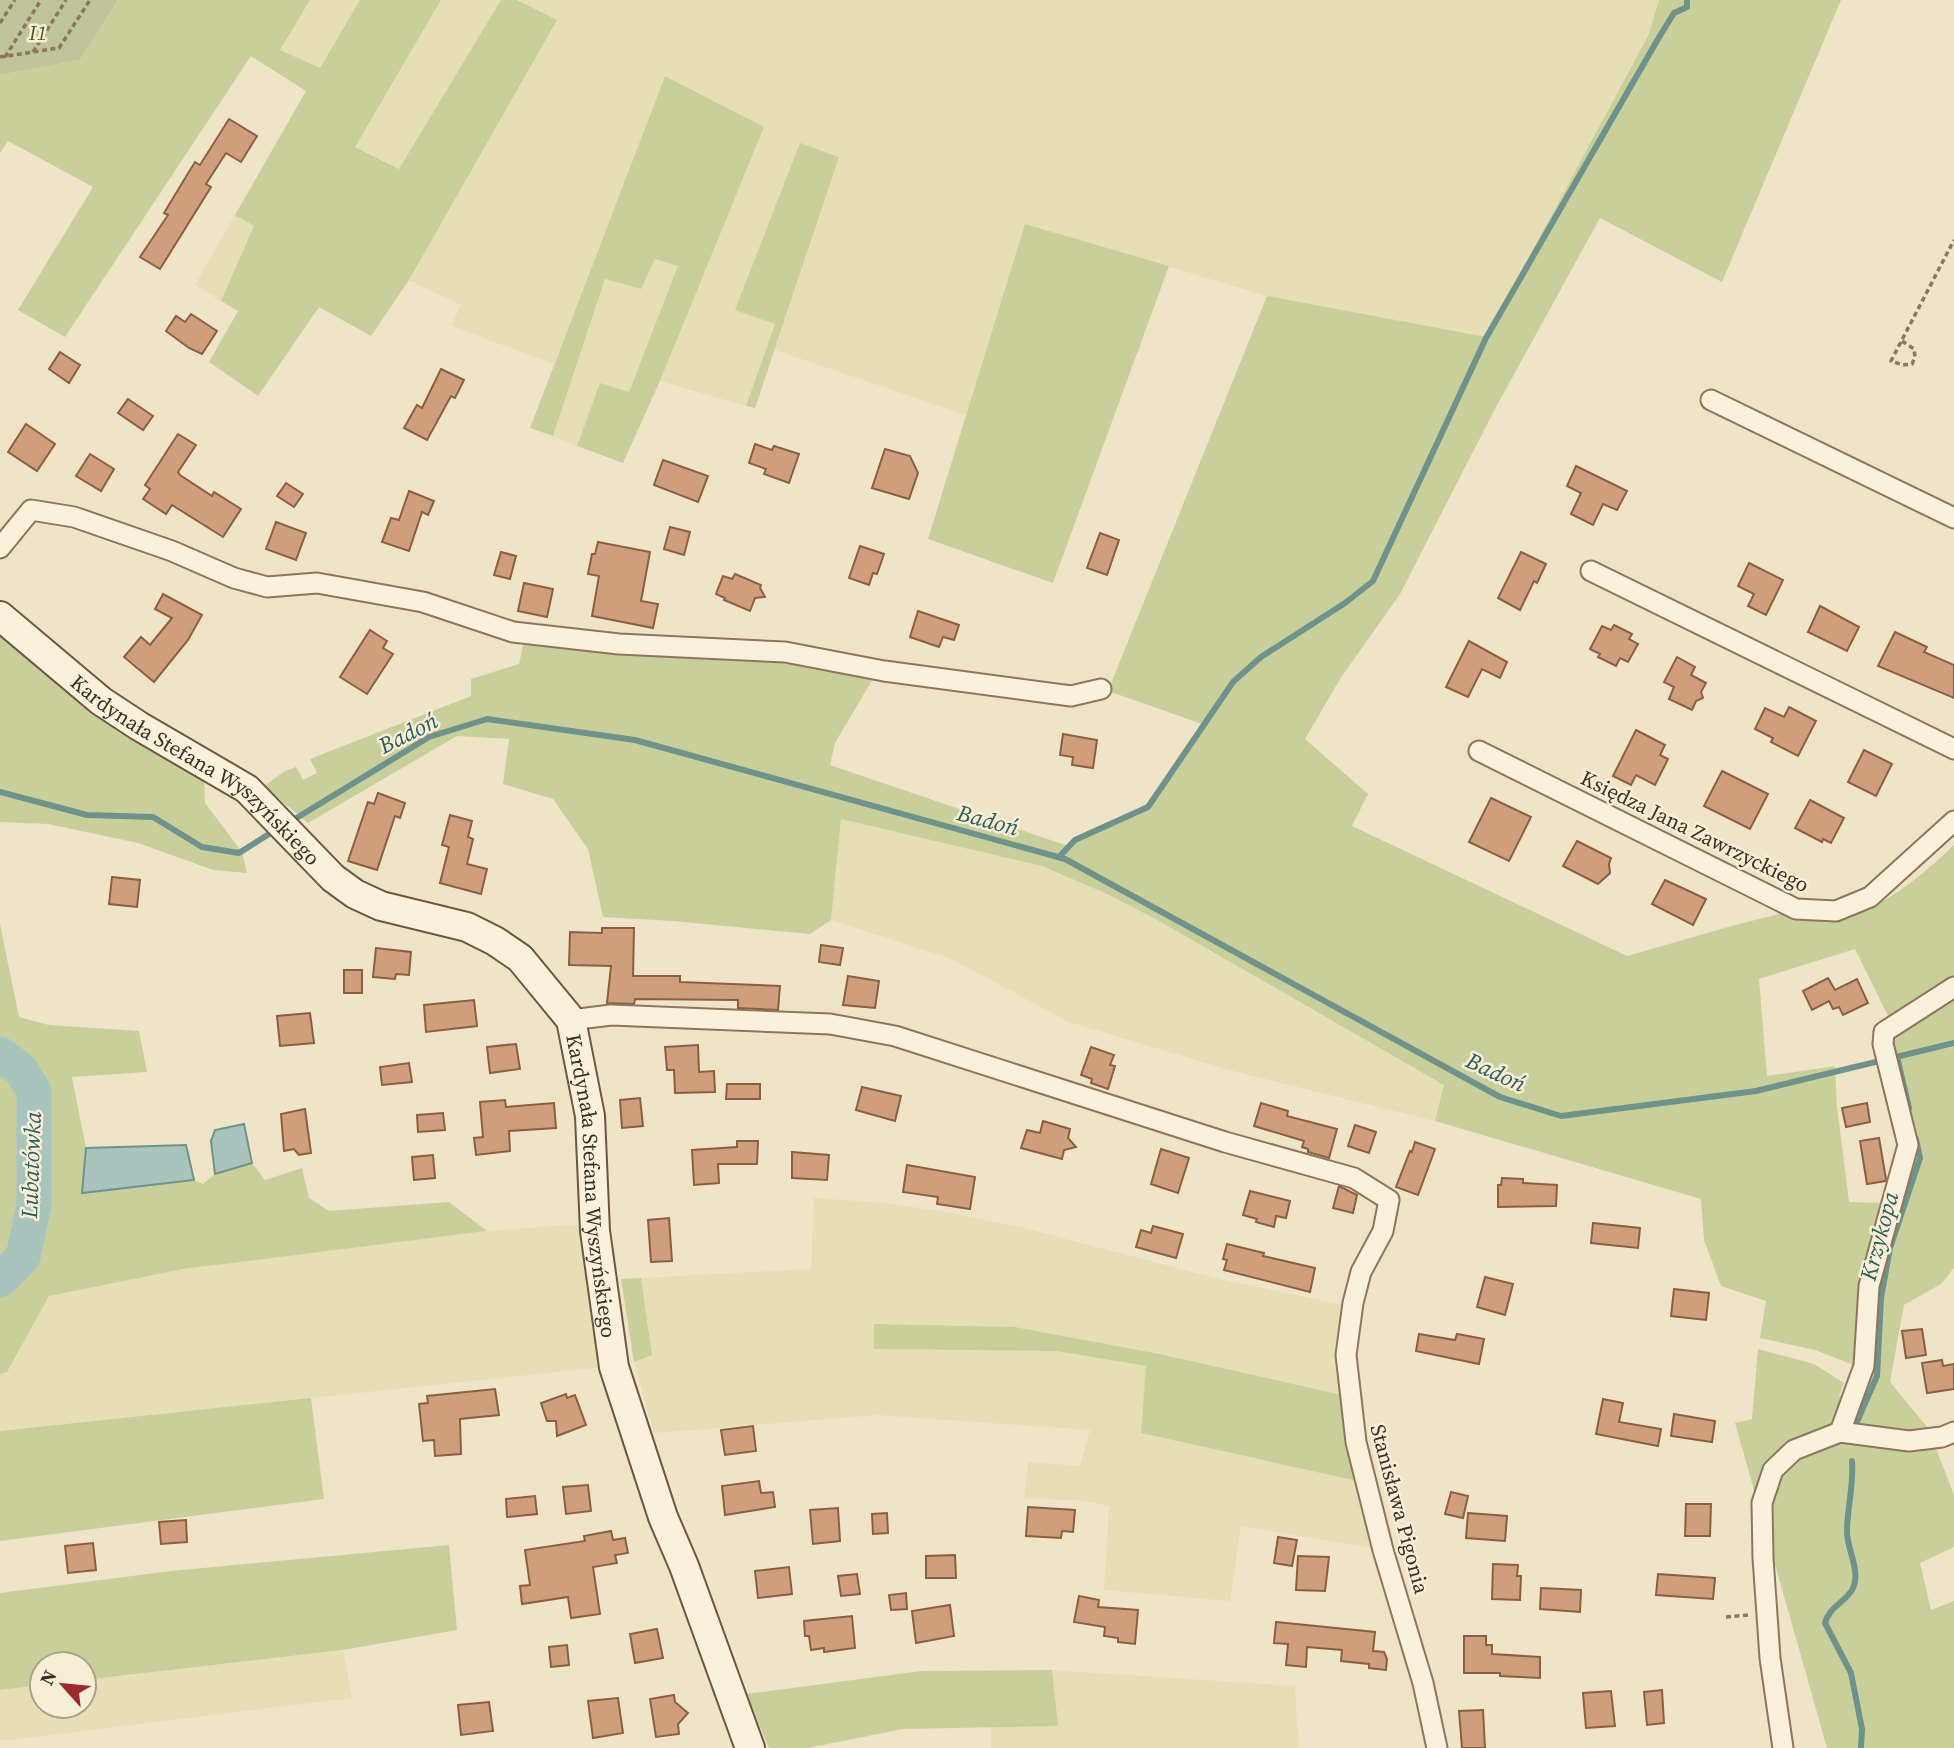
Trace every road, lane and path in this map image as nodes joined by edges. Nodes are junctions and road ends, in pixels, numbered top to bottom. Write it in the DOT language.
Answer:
graph roads {
  1 [pos="15,0"];
  2 [pos="41,0"];
  3 [pos="66,0"];
  4 [pos="90,0"];
  5 [pos="0,23"];
  6 [pos="33,52"];
  7 [pos="3,57"];
  8 [pos="1954,240"];
  9 [pos="1902,341"];
  10 [pos="1711,400"];
  11 [pos="1954,518"];
  12 [pos="0,548"];
  13 [pos="1591,571"];
  14 [pos="0,616"];
  15 [pos="1101,689"];
  16 [pos="1954,749"];
  17 [pos="1479,751"];
  18 [pos="1954,821"];
  19 [pos="1954,987"];
  20 [pos="571,1020"];
  21 [pos="1840,1432"];
  22 [pos="1954,1432"];
  23 [pos="1755,1616"];
  24 [pos="1726,1617"];
  25 [pos="750,1748"];
  26 [pos="1437,1748"];
  27 [pos="1783,1748"];
  1 -- 5 [label="path"];
  2 -- 7 [label="path"];
  3 -- 6 [label="path"];
  4 -- 6 [label="path"];
  6 -- 7 [label="path"];
  8 -- 9 [label="path"];
  9 -- 9 [label="path"];
  10 -- 11 [label="street"];
  12 -- 15 [label="street"];
  13 -- 16 [label="street"];
  14 -- 20 [label="street, Kardynała Stefana Wyszyńskiego"];
  17 -- 18 [label="street, Księdza Jana Zawrzyckiego"];
  19 -- 21 [label="street"];
  20 -- 25 [label="street, Kardynała Stefana Wyszyńskiego"];
  20 -- 26 [label="street, Stanisława Pigonia"];
  21 -- 22 [label="street"];
  21 -- 27 [label="street"];
  23 -- 24 [label="path"];
}
